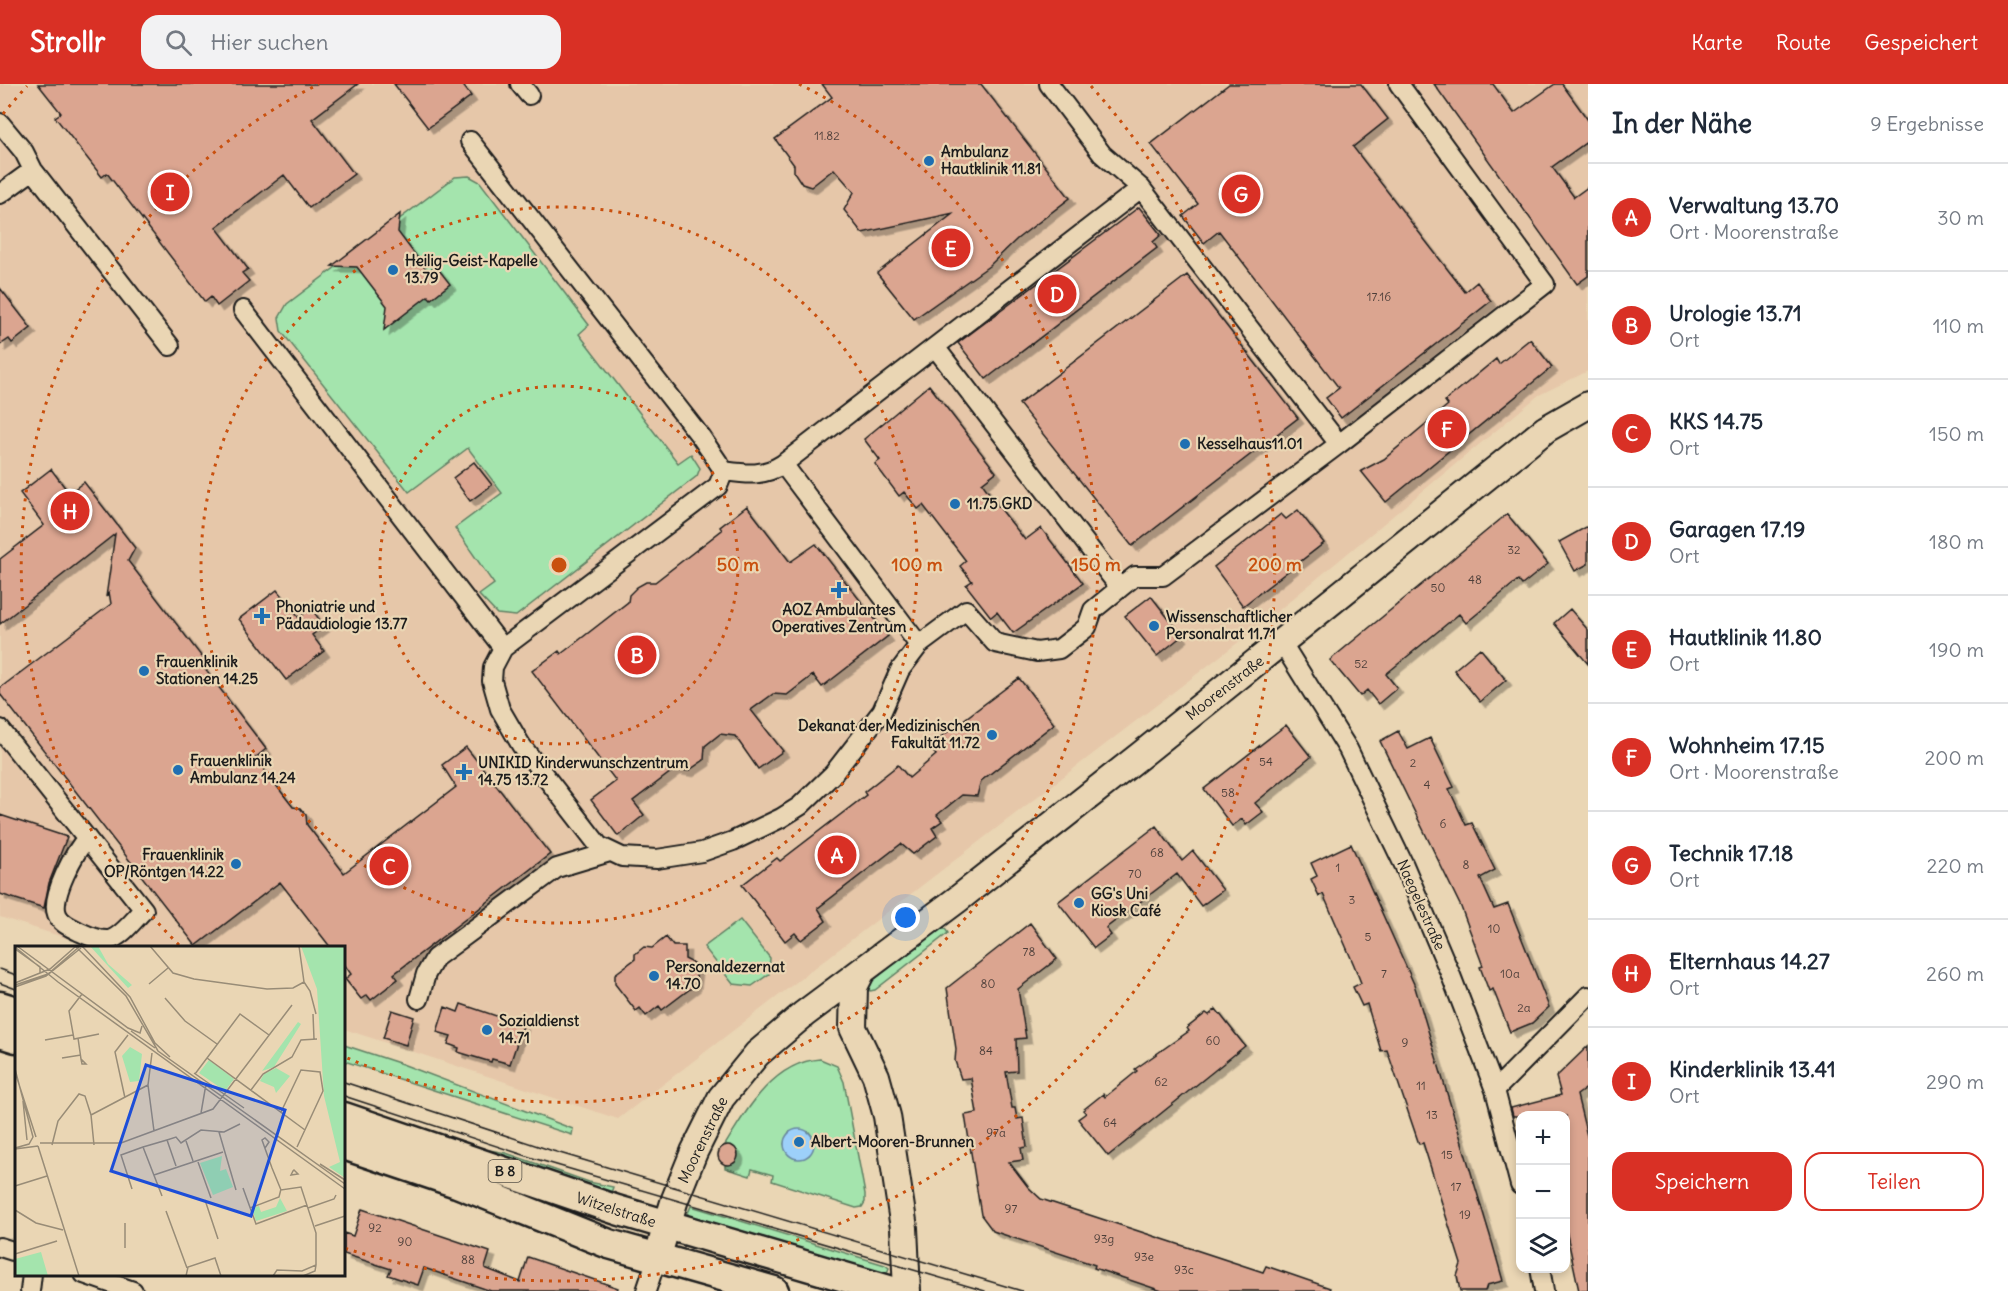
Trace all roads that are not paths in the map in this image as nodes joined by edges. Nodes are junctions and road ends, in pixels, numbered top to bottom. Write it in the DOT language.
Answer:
graph roads {
  1 [pos="1049,84"];
  2 [pos="1399,84"];
  3 [pos="0,123"];
  4 [pos="470,141"];
  5 [pos="33,170"];
  6 [pos="1141,188"];
  7 [pos="0,194"];
  8 [pos="243,310"];
  9 [pos="170,346"];
  10 [pos="935,347"];
  11 [pos="1588,405"];
  12 [pos="1339,444"];
  13 [pos="783,464"];
  14 [pos="724,471"];
  15 [pos="1120,588"];
  16 [pos="1282,643"];
  17 [pos="919,645"];
  18 [pos="503,648"];
  19 [pos="0,729"];
  20 [pos="87,838"];
  21 [pos="610,852"];
  22 [pos="862,971"];
  23 [pos="1588,996"];
  24 [pos="419,999"];
  25 [pos="0,1006"];
  26 [pos="15,1011"];
  27 [pos="804,1014"];
  28 [pos="853,1028"];
  29 [pos="0,1033"];
  30 [pos="15,1038"];
  31 [pos="1495,1090"];
  32 [pos="345,1118"];
  33 [pos="345,1145"];
  34 [pos="1516,1167"];
  35 [pos="666,1226"];
  36 [pos="0,1247"];
  37 [pos="15,1252"];
  38 [pos="657,1258"];
  39 [pos="1541,1273"];
  40 [pos="32,1276"];
  41 [pos="87,1276"];
  42 [pos="30,1291"];
  43 [pos="133,1291"];
  44 [pos="646,1291"];
  45 [pos="774,1291"];
  46 [pos="892,1291"];
  47 [pos="907,1291"];
  48 [pos="1544,1291"];
  1 -- 6 [label="street"];
  2 -- 12 [label="street"];
  3 -- 5 [label="street"];
  4 -- 14 [label="street"];
  5 -- 7 [label="street"];
  5 -- 9 [label="street"];
  6 -- 10 [label="street"];
  6 -- 12 [label="street"];
  8 -- 18 [label="street"];
  10 -- 13 [label="street"];
  10 -- 15 [label="street"];
  11 -- 16 [label="street, Moorenstraße"];
  12 -- 15 [label="street"];
  13 -- 14 [label="street"];
  13 -- 17 [label="street"];
  14 -- 18 [label="street"];
  15 -- 17 [label="street"];
  16 -- 22 [label="street, Moorenstraße"];
  16 -- 31 [label="street, Naegelestraße"];
  17 -- 21 [label="street"];
  18 -- 21 [label="street"];
  19 -- 20 [label="street"];
  20 -- 20 [label="street"];
  21 -- 24 [label="street"];
  22 -- 27 [label="street, Moorenstraße"];
  22 -- 28 [label="street"];
  23 -- 31 [label="street"];
  25 -- 26 [label="main road"];
  27 -- 28 [label="street"];
  27 -- 35 [label="street, Moorenstraße"];
  28 -- 47 [label="street"];
  29 -- 30 [label="main road"];
  31 -- 34 [label="street, Naegelestraße"];
  32 -- 35 [label="main road, Witzelstraße / B 8"];
  33 -- 38 [label="main road, B 8"];
  35 -- 38 [label="street, Moorenstraße"];
  35 -- 46 [label="main road, Witzelstraße / B 8"];
  36 -- 37 [label="street"];
  38 -- 44 [label="street"];
  38 -- 45 [label="main road, B 8"];
  39 -- 48 [label="street"];
  40 -- 42 [label="street"];
  41 -- 43 [label="street"];
}
